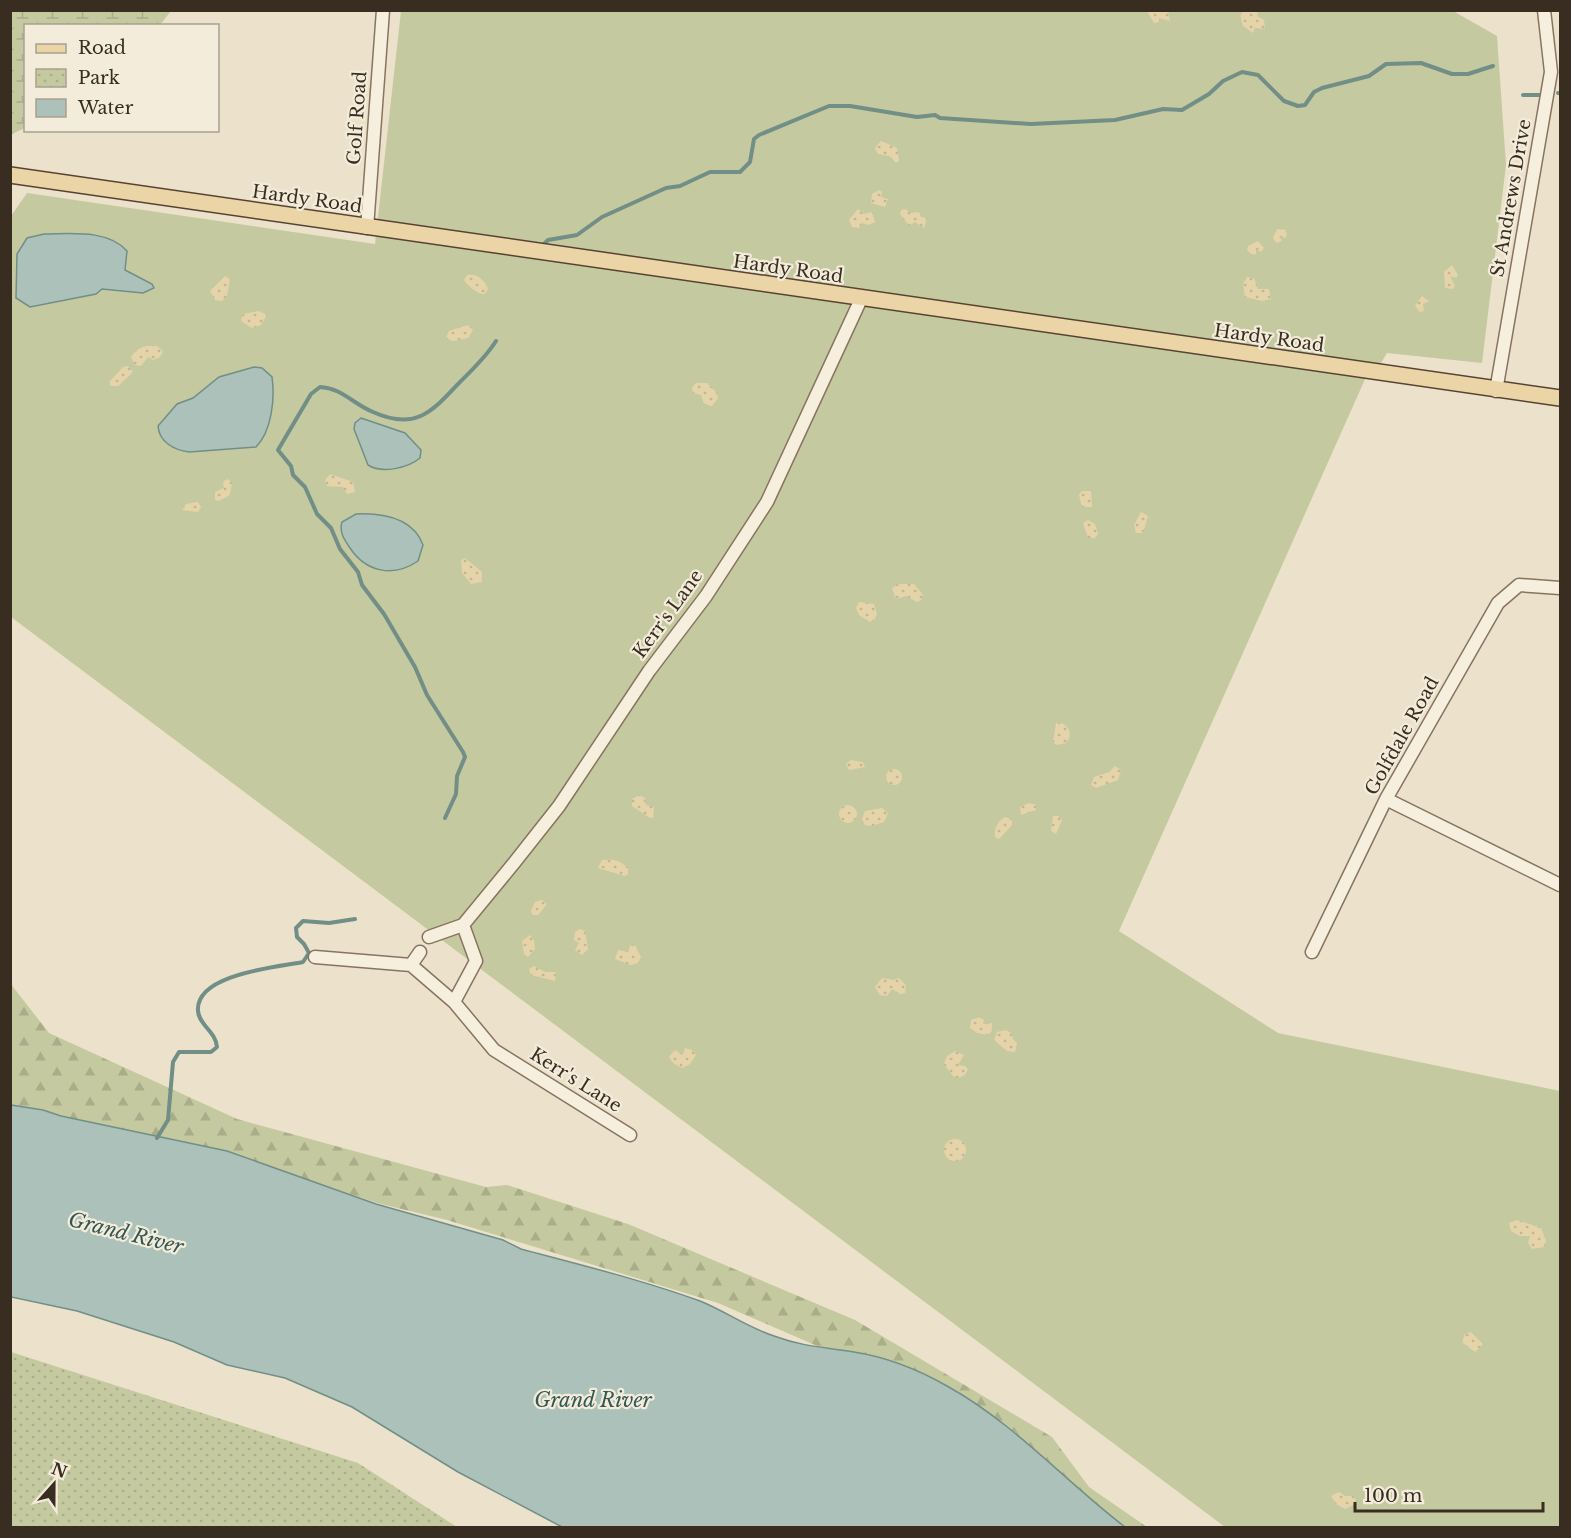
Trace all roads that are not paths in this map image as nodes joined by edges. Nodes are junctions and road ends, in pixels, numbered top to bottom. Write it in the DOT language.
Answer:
graph roads {
  1 [pos="383,10"];
  2 [pos="1544,10"];
  3 [pos="10,175"];
  4 [pos="367,228"];
  5 [pos="861,299"];
  6 [pos="1496,391"];
  7 [pos="1560,398"];
  8 [pos="1560,588"];
  9 [pos="1386,799"];
  10 [pos="1560,885"];
  11 [pos="463,925"];
  12 [pos="429,937"];
  13 [pos="420,952"];
  14 [pos="1312,952"];
  15 [pos="315,957"];
  16 [pos="411,965"];
  17 [pos="454,1002"];
  18 [pos="630,1135"];
  1 -- 4 [label="street, Golf Road"];
  2 -- 6 [label="street, St Andrews Drive"];
  3 -- 4 [label="main road, Hardy Road"];
  4 -- 5 [label="main road, Hardy Road"];
  5 -- 6 [label="main road, Hardy Road"];
  5 -- 11 [label="street, Kerr's Lane"];
  6 -- 7 [label="main road, Hardy Road"];
  8 -- 9 [label="street, Golfdale Road"];
  9 -- 10 [label="street"];
  9 -- 14 [label="street, Golfdale Road"];
  11 -- 12 [label="street"];
  11 -- 17 [label="street"];
  13 -- 16 [label="street"];
  15 -- 16 [label="street"];
  16 -- 17 [label="street, Kerr's Lane"];
  17 -- 18 [label="street, Kerr's Lane"];
}
